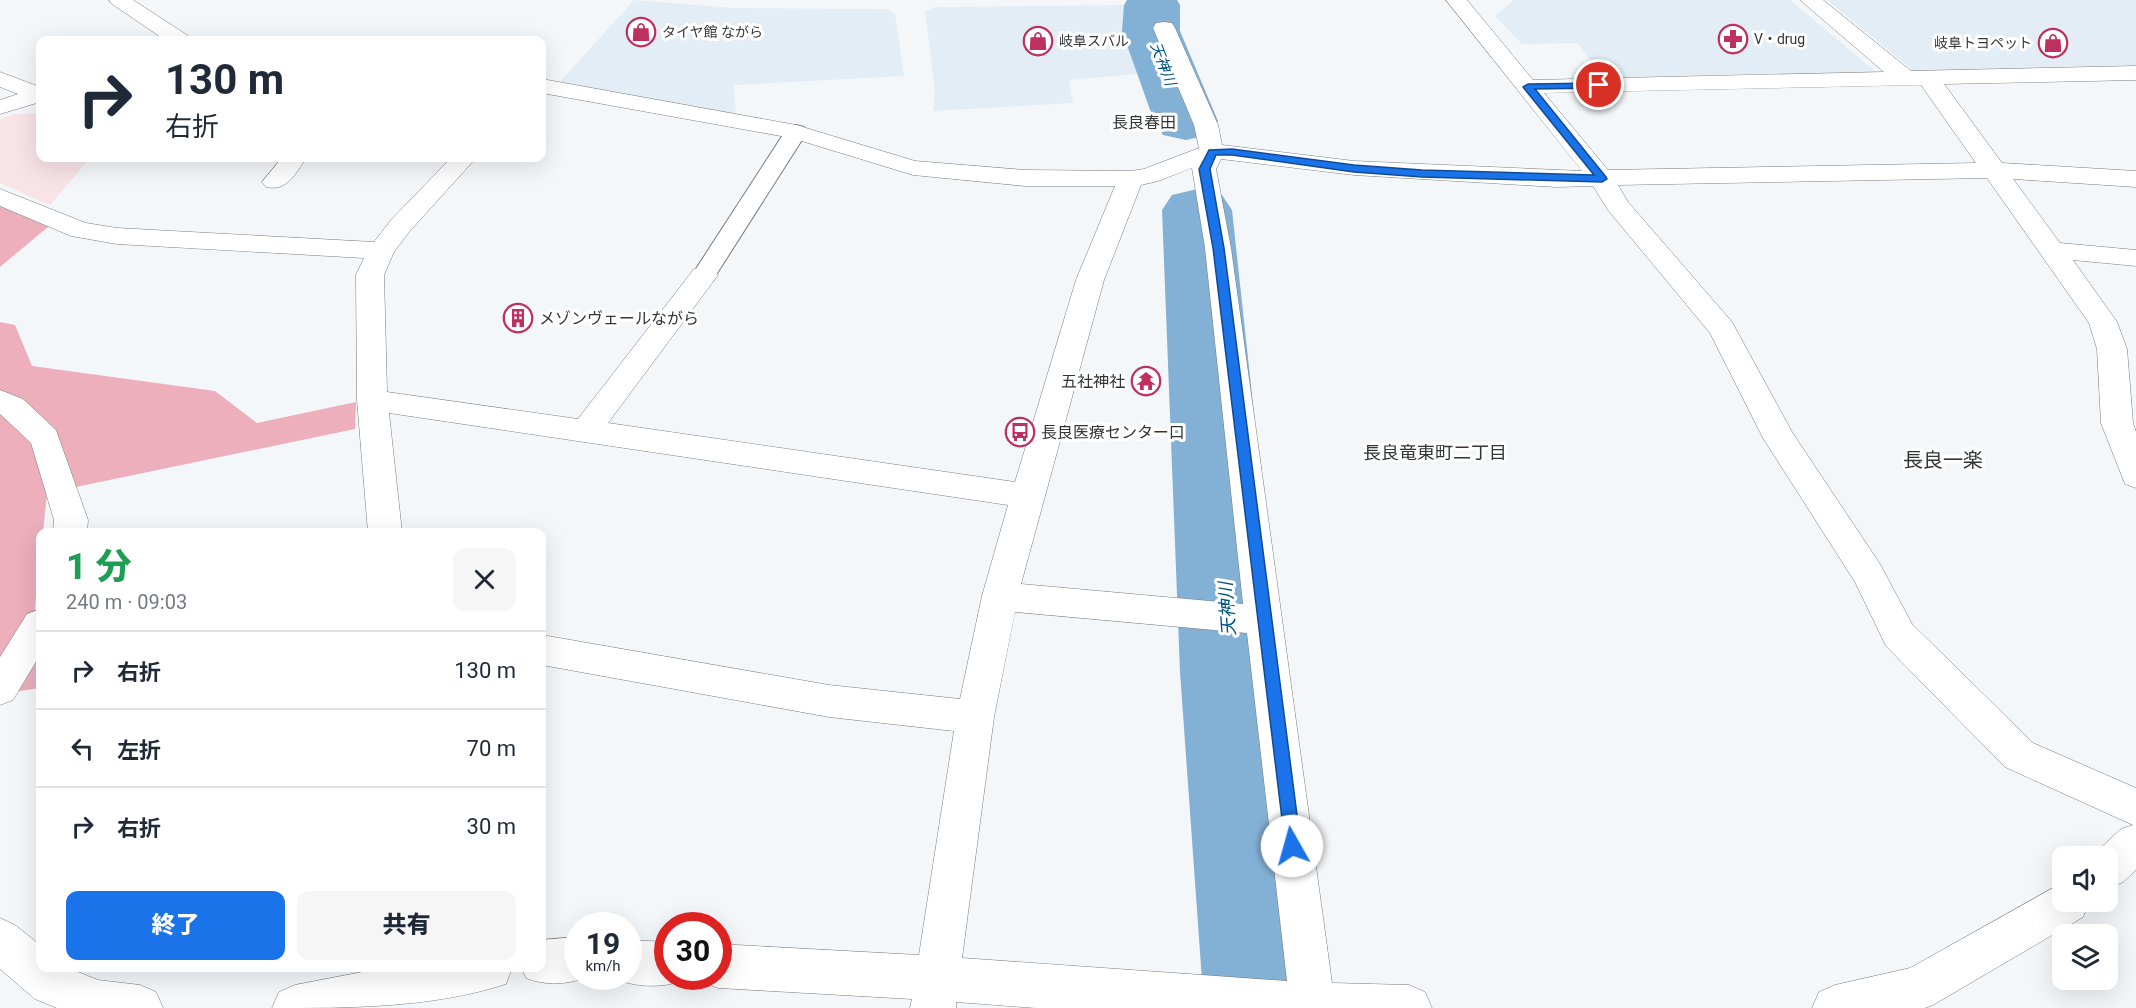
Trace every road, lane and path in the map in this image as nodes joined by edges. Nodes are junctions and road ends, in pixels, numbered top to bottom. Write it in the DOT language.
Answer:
graph roads {
  1 [pos="119,0"];
  2 [pos="1456,0"];
  3 [pos="1810,0"];
  4 [pos="1164,28"];
  5 [pos="173,36"];
  6 [pos="2136,73"];
  7 [pos="0,79"];
  8 [pos="1917,79"];
  9 [pos="546,87"];
  10 [pos="1528,87"];
  11 [pos="36,93"];
  12 [pos="36,96"];
  13 [pos="0,107"];
  14 [pos="796,132"];
  15 [pos="1212,152"];
  16 [pos="291,162"];
  17 [pos="460,162"];
  18 [pos="1993,170"];
  19 [pos="1131,179"];
  20 [pos="1602,179"];
  21 [pos="2136,179"];
  22 [pos="275,182"];
  23 [pos="0,197"];
  24 [pos="2050,250"];
  25 [pos="381,251"];
  26 [pos="2136,258"];
  27 [pos="704,275"];
  28 [pos="372,400"];
  29 [pos="0,401"];
  30 [pos="586,431"];
  31 [pos="2136,476"];
  32 [pos="1027,496"];
  33 [pos="70,528"];
  34 [pos="385,528"];
  35 [pos="1000,596"];
  36 [pos="1238,619"];
  37 [pos="36,630"];
  38 [pos="546,651"];
  39 [pos="0,689"];
  40 [pos="975,717"];
  41 [pos="2136,807"];
  42 [pos="2136,843"];
  43 [pos="2118,859"];
  44 [pos="2052,912"];
  45 [pos="0,940"];
  46 [pos="564,960"];
  47 [pos="546,962"];
  48 [pos="732,968"];
  49 [pos="36,970"];
  50 [pos="38,972"];
  51 [pos="470,972"];
  52 [pos="935,993"];
  53 [pos="1290,1005"];
  54 [pos="140,1008"];
  55 [pos="295,1008"];
  56 [pos="1409,1008"];
  57 [pos="1835,1008"];
  1 -- 5 [label="street"];
  2 -- 10 [label="street"];
  3 -- 8 [label="street"];
  4 -- 15 [label="street"];
  6 -- 8 [label="street"];
  7 -- 11 [label="street"];
  8 -- 10 [label="street"];
  8 -- 18 [label="street"];
  9 -- 14 [label="street"];
  10 -- 20 [label="street"];
  12 -- 13 [label="street"];
  14 -- 19 [label="street"];
  14 -- 27 [label="lane"];
  15 -- 19 [label="street"];
  15 -- 20 [label="street"];
  15 -- 36 [label="street"];
  16 -- 22 [label="street"];
  17 -- 25 [label="street"];
  18 -- 20 [label="street"];
  18 -- 21 [label="street"];
  18 -- 24 [label="street"];
  19 -- 32 [label="street"];
  20 -- 41 [label="street"];
  23 -- 25 [label="street"];
  24 -- 26 [label="street"];
  24 -- 31 [label="street"];
  25 -- 28 [label="street"];
  27 -- 30 [label="street"];
  28 -- 30 [label="street"];
  28 -- 34 [label="street"];
  29 -- 33 [label="street"];
  30 -- 32 [label="street"];
  32 -- 35 [label="street"];
  35 -- 36 [label="street"];
  35 -- 40 [label="street"];
  36 -- 53 [label="street"];
  37 -- 39 [label="street"];
  38 -- 40 [label="street"];
  40 -- 52 [label="street"];
  42 -- 43 [label="street"];
  44 -- 57 [label="street"];
  45 -- 49 [label="street"];
  46 -- 47 [label="street"];
  48 -- 52 [label="street"];
  50 -- 54 [label="street"];
  51 -- 55 [label="street"];
  52 -- 53 [label="street"];
  53 -- 56 [label="street"];
}
